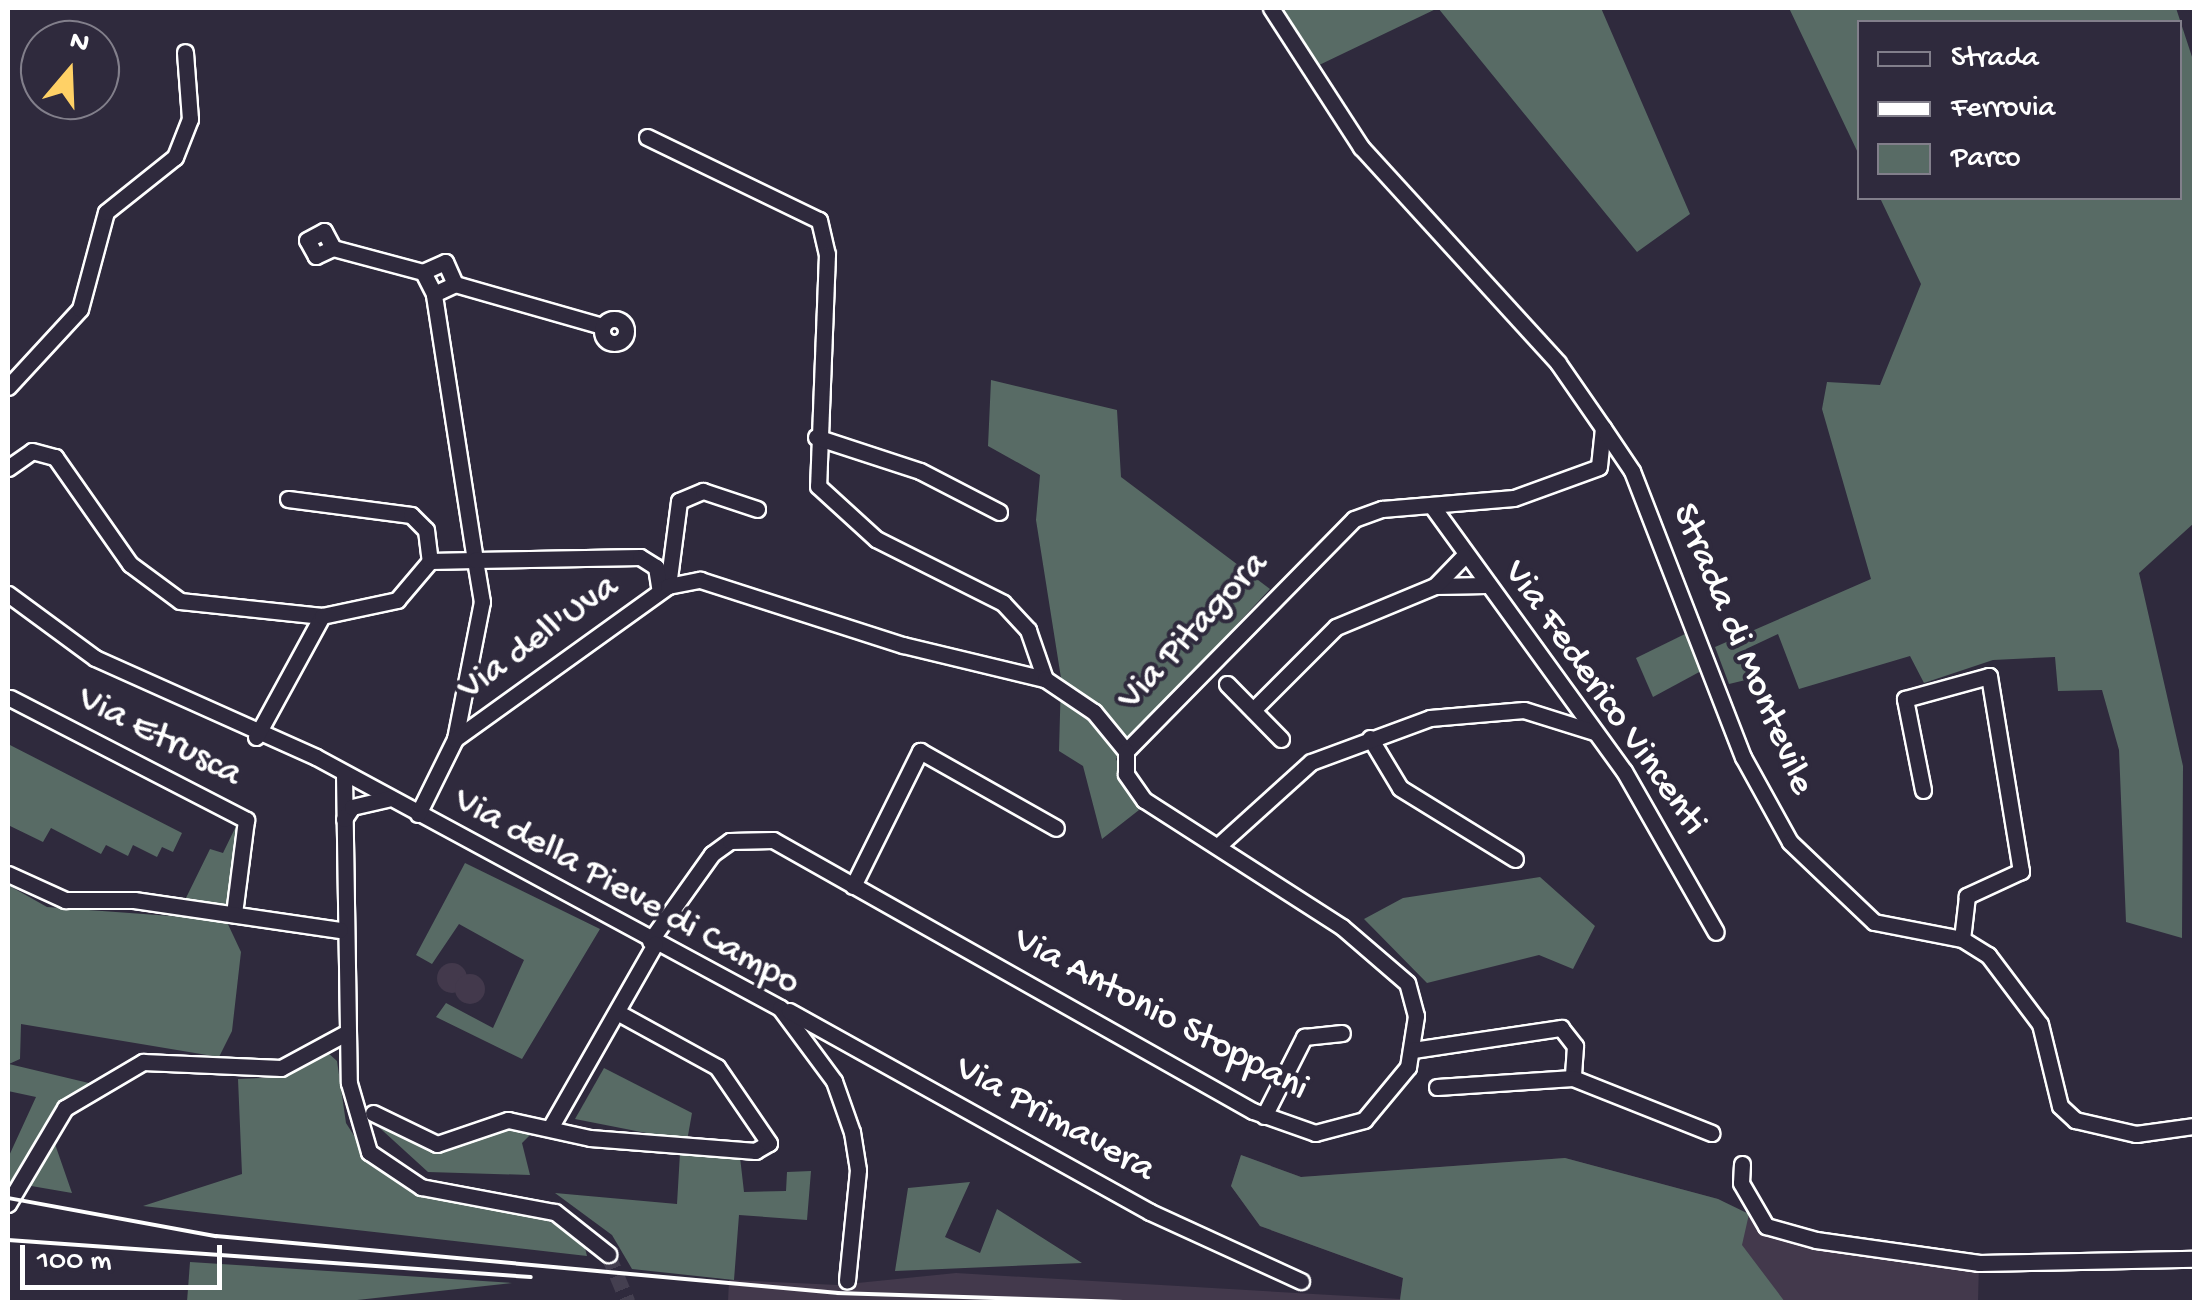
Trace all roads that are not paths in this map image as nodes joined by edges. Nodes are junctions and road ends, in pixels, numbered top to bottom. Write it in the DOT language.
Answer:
graph roads {
  1 [pos="1271,8"];
  2 [pos="185,52"];
  3 [pos="646,138"];
  4 [pos="333,248"];
  5 [pos="423,272"];
  6 [pos="455,284"];
  7 [pos="434,294"];
  8 [pos="602,326"];
  9 [pos="8,387"];
  10 [pos="1603,428"];
  11 [pos="816,437"];
  12 [pos="1599,467"];
  13 [pos="8,468"];
  14 [pos="1632,471"];
  15 [pos="288,499"];
  16 [pos="1432,506"];
  17 [pos="758,509"];
  18 [pos="999,512"];
  19 [pos="1464,556"];
  20 [pos="475,560"];
  21 [pos="430,561"];
  22 [pos="1434,586"];
  23 [pos="1486,586"];
  24 [pos="664,588"];
  25 [pos="9,596"];
  26 [pos="322,616"];
  27 [pos="1045,678"];
  28 [pos="1226,684"];
  29 [pos="1566,694"];
  30 [pos="10,698"];
  31 [pos="1253,710"];
  32 [pos="1524,710"];
  33 [pos="1596,732"];
  34 [pos="256,736"];
  35 [pos="1370,738"];
  36 [pos="455,739"];
  37 [pos="1281,739"];
  38 [pos="1126,752"];
  39 [pos="344,776"];
  40 [pos="1922,790"];
  41 [pos="390,799"];
  42 [pos="418,814"];
  43 [pos="342,823"];
  44 [pos="1056,828"];
  45 [pos="1218,846"];
  46 [pos="1514,859"];
  47 [pos="8,874"];
  48 [pos="853,886"];
  49 [pos="234,914"];
  50 [pos="340,930"];
  51 [pos="1716,932"];
  52 [pos="1962,939"];
  53 [pos="653,943"];
  54 [pos="780,1008"];
  55 [pos="617,1012"];
  56 [pos="346,1033"];
  57 [pos="1342,1033"];
  58 [pos="1413,1050"];
  59 [pos="1573,1078"];
  60 [pos="1436,1087"];
  61 [pos="373,1113"];
  62 [pos="1264,1116"];
  63 [pos="2194,1126"];
  64 [pos="550,1128"];
  65 [pos="1711,1132"];
  66 [pos="1742,1164"];
  67 [pos="8,1204"];
  68 [pos="608,1254"];
  69 [pos="2194,1258"];
  70 [pos="847,1280"];
  71 [pos="1301,1281"];
  1 -- 10 [label="street, Strada di Montevile"];
  2 -- 9 [label="street"];
  3 -- 11 [label="street"];
  4 -- 5 [label="street"];
  5 -- 6 [label="street"];
  5 -- 7 [label="street"];
  6 -- 7 [label="street"];
  6 -- 8 [label="street"];
  7 -- 20 [label="street"];
  10 -- 12 [label="street"];
  10 -- 14 [label="street, Strada di Montevile"];
  11 -- 18 [label="street"];
  11 -- 27 [label="street"];
  12 -- 14 [label="street, Strada di Montevile"];
  12 -- 16 [label="street, Via Pitagora"];
  13 -- 26 [label="street"];
  14 -- 52 [label="street, Strada di Montevile"];
  15 -- 21 [label="street"];
  16 -- 19 [label="street, Via Federico Vincenti"];
  16 -- 38 [label="street, Via Pitagora"];
  17 -- 24 [label="street"];
  19 -- 22 [label="street"];
  19 -- 23 [label="street, Via Federico Vincenti"];
  20 -- 21 [label="street"];
  20 -- 24 [label="street, Via dell'Uva"];
  20 -- 36 [label="street, Via dell'Uva"];
  21 -- 26 [label="street"];
  22 -- 23 [label="street"];
  22 -- 31 [label="street"];
  23 -- 29 [label="street, Via Federico Vincenti"];
  24 -- 27 [label="street, Via Pitagora"];
  24 -- 36 [label="street, Via dell'Uva"];
  25 -- 34 [label="street, Via della Pieve di Campo"];
  26 -- 34 [label="street"];
  27 -- 38 [label="street, Via Pitagora"];
  28 -- 31 [label="street"];
  29 -- 32 [label="street"];
  29 -- 33 [label="street, Via Federico Vincenti"];
  30 -- 49 [label="street, Via Etrusca"];
  31 -- 37 [label="street"];
  32 -- 33 [label="street"];
  32 -- 35 [label="street"];
  33 -- 51 [label="street, Via Federico Vincenti"];
  34 -- 39 [label="street, Via della Pieve di Campo"];
  35 -- 45 [label="street"];
  35 -- 46 [label="street"];
  36 -- 42 [label="street, Via dell'Uva"];
  38 -- 45 [label="street, Via Antonio Stoppani"];
  39 -- 41 [label="street, Via della Pieve di Campo"];
  39 -- 43 [label="street"];
  40 -- 52 [label="street"];
  41 -- 42 [label="street, Via della Pieve di Campo"];
  41 -- 43 [label="street"];
  42 -- 53 [label="street, Via della Pieve di Campo"];
  43 -- 50 [label="street"];
  44 -- 48 [label="street"];
  45 -- 58 [label="street, Via Antonio Stoppani"];
  47 -- 49 [label="street"];
  48 -- 53 [label="street, Via Antonio Stoppani"];
  48 -- 62 [label="street, Via Antonio Stoppani"];
  49 -- 50 [label="street"];
  50 -- 56 [label="street"];
  52 -- 63 [label="street, Strada di Montevile"];
  53 -- 54 [label="street, Via della Pieve di Campo"];
  53 -- 55 [label="street"];
  54 -- 70 [label="street, Via della Pieve di Campo"];
  54 -- 71 [label="street, Via Primavera"];
  55 -- 64 [label="street"];
  55 -- 64 [label="street"];
  56 -- 67 [label="street"];
  56 -- 68 [label="street"];
  57 -- 62 [label="street"];
  58 -- 59 [label="street"];
  58 -- 62 [label="street, Via Antonio Stoppani"];
  59 -- 60 [label="street"];
  59 -- 65 [label="street"];
  61 -- 64 [label="street"];
  66 -- 69 [label="street"];
}
